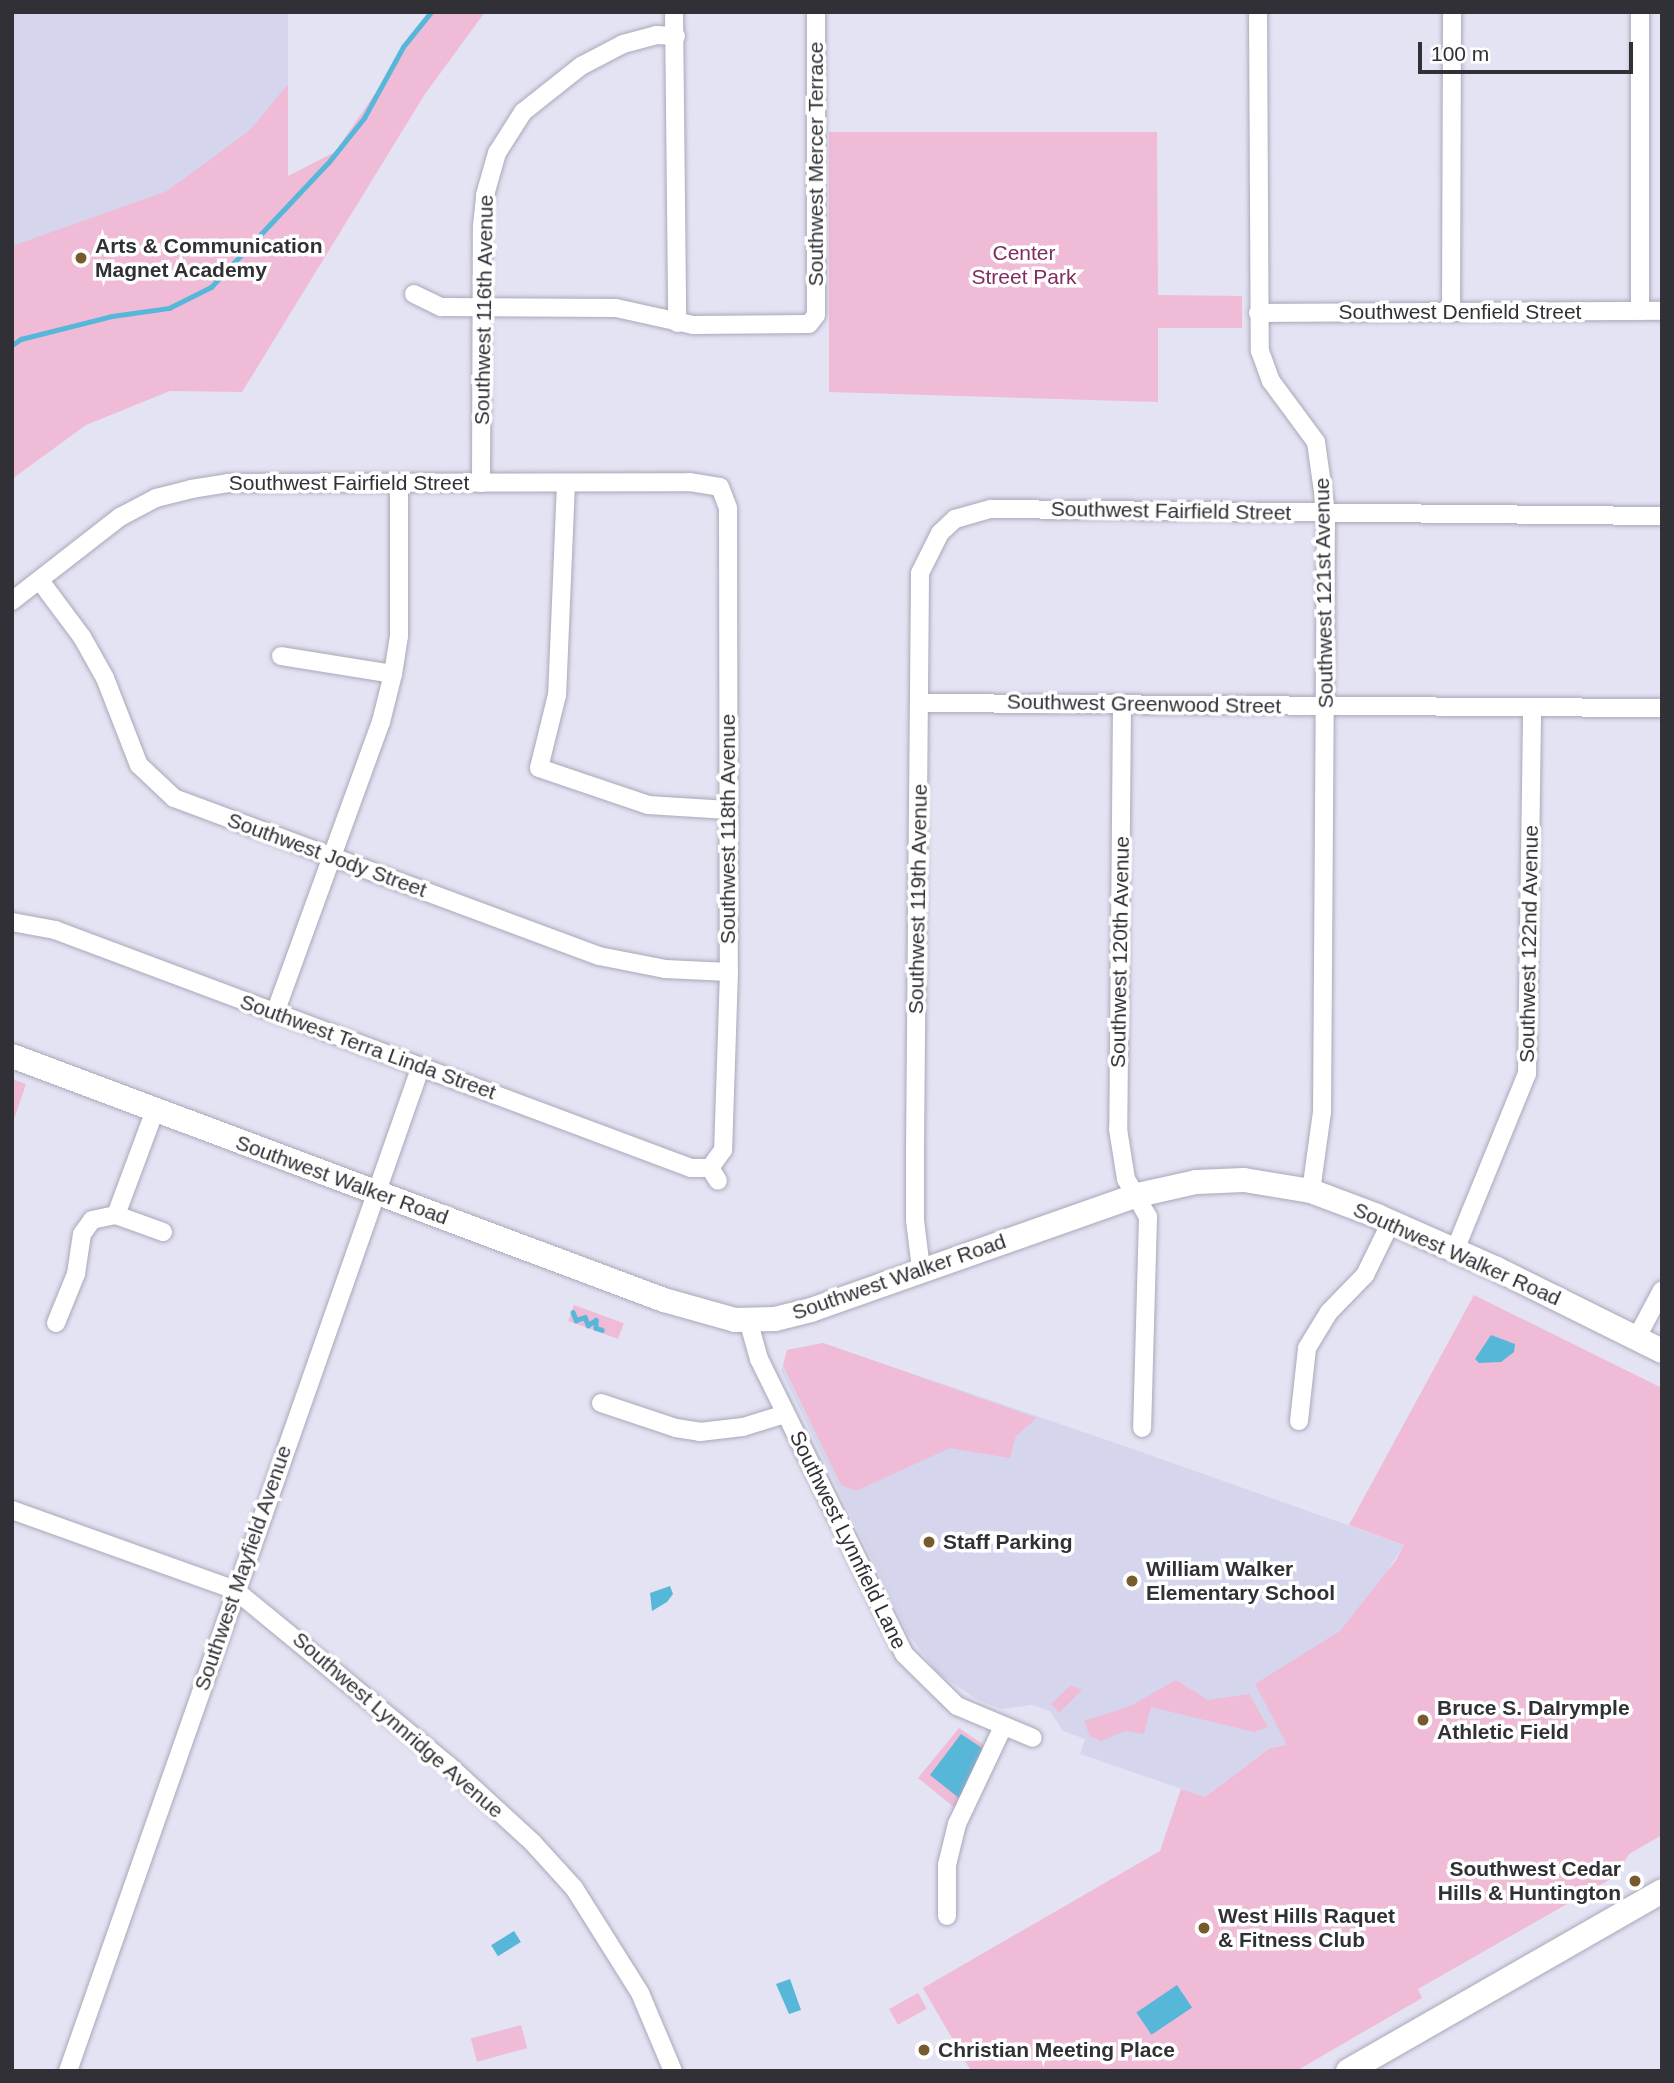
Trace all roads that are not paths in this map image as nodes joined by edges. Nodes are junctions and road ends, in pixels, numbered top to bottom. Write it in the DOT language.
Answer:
graph roads {
  1 [pos="674,12"];
  2 [pos="816,12"];
  3 [pos="1258,12"];
  4 [pos="1452,12"];
  5 [pos="1640,12"];
  6 [pos="676,36"];
  7 [pos="414,294"];
  8 [pos="481,309"];
  9 [pos="1451,311"];
  10 [pos="1640,311"];
  11 [pos="1662,311"];
  12 [pos="1258,313"];
  13 [pos="677,323"];
  14 [pos="399,483"];
  15 [pos="481,483"];
  16 [pos="566,483"];
  17 [pos="720,487"];
  18 [pos="1326,513"];
  19 [pos="1662,516"];
  20 [pos="940,533"];
  21 [pos="41,582"];
  22 [pos="12,601"];
  23 [pos="281,656"];
  24 [pos="393,674"];
  25 [pos="920,703"];
  26 [pos="1122,704"];
  27 [pos="1326,706"];
  28 [pos="1532,707"];
  29 [pos="1662,708"];
  30 [pos="728,810"];
  31 [pos="332,857"];
  32 [pos="12,922"];
  33 [pos="729,972"];
  34 [pos="275,1013"];
  35 [pos="12,1056"];
  36 [pos="421,1066"];
  37 [pos="155,1110"];
  38 [pos="714,1175"];
  39 [pos="1311,1191"];
  40 [pos="377,1192"];
  41 [pos="1138,1195"];
  42 [pos="116,1215"];
  43 [pos="1391,1222"];
  44 [pos="163,1232"];
  45 [pos="1455,1250"];
  46 [pos="921,1269"];
  47 [pos="1662,1290"];
  48 [pos="748,1320"];
  49 [pos="56,1323"];
  50 [pos="1636,1339"];
  51 [pos="1662,1351"];
  52 [pos="601,1403"];
  53 [pos="785,1414"];
  54 [pos="1299,1421"];
  55 [pos="1142,1428"];
  56 [pos="12,1510"];
  57 [pos="235,1590"];
  58 [pos="1002,1729"];
  59 [pos="1033,1738"];
  60 [pos="1662,1891"];
  61 [pos="947,1916"];
  62 [pos="68,2071"];
  63 [pos="673,2071"];
  64 [pos="1348,2071"];
  1 -- 6 [label="street"];
  2 -- 13 [label="street, Southwest Mercer Terrace"];
  3 -- 12 [label="street, Southwest 121st Avenue"];
  4 -- 9 [label="street"];
  5 -- 10 [label="street"];
  6 -- 8 [label="street, Southwest 116th Avenue"];
  6 -- 13 [label="street"];
  7 -- 8 [label="street"];
  8 -- 13 [label="street"];
  8 -- 15 [label="street, Southwest 116th Avenue"];
  9 -- 10 [label="street, Southwest Denfield Street"];
  9 -- 12 [label="street, Southwest Denfield Street"];
  10 -- 11 [label="street, Southwest Denfield Street"];
  12 -- 18 [label="street, Southwest 121st Avenue"];
  14 -- 15 [label="street, Southwest Fairfield Street"];
  14 -- 21 [label="street, Southwest Fairfield Street"];
  14 -- 24 [label="street"];
  15 -- 16 [label="street, Southwest Fairfield Street"];
  16 -- 17 [label="street, Southwest Fairfield Street"];
  16 -- 30 [label="street"];
  17 -- 30 [label="street, Southwest 118th Avenue"];
  18 -- 19 [label="street, Southwest Fairfield Street"];
  18 -- 20 [label="street, Southwest Fairfield Street"];
  18 -- 27 [label="street, Southwest 121st Avenue"];
  20 -- 25 [label="street, Southwest 119th Avenue"];
  21 -- 22 [label="street, Southwest Fairfield Street"];
  21 -- 31 [label="street, Southwest Jody Street"];
  23 -- 24 [label="street"];
  24 -- 31 [label="street"];
  25 -- 26 [label="street, Southwest Greenwood Street"];
  25 -- 46 [label="street, Southwest 119th Avenue"];
  26 -- 27 [label="street, Southwest Greenwood Street"];
  26 -- 41 [label="street, Southwest 120th Avenue"];
  27 -- 28 [label="street, Southwest Greenwood Street"];
  27 -- 39 [label="street, Southwest 121st Avenue"];
  28 -- 29 [label="street, Southwest Greenwood Street"];
  28 -- 45 [label="street, Southwest 122nd Avenue"];
  30 -- 33 [label="street, Southwest 118th Avenue"];
  31 -- 33 [label="street, Southwest Jody Street"];
  31 -- 34 [label="street"];
  32 -- 34 [label="street, Southwest Terra Linda Street"];
  33 -- 38 [label="street, Southwest 118th Avenue"];
  34 -- 36 [label="street, Southwest Terra Linda Street"];
  35 -- 37 [label="main road, Southwest Walker Road"];
  36 -- 38 [label="street, Southwest Terra Linda Street"];
  36 -- 40 [label="street, Southwest Mayfield Avenue"];
  37 -- 40 [label="main road, Southwest Walker Road"];
  37 -- 42 [label="street"];
  39 -- 41 [label="main road, Southwest Walker Road"];
  39 -- 43 [label="main road, Southwest Walker Road"];
  40 -- 48 [label="main road, Southwest Walker Road"];
  40 -- 57 [label="street, Southwest Mayfield Avenue"];
  41 -- 46 [label="main road, Southwest Walker Road"];
  41 -- 55 [label="street, Southwest 120th Avenue"];
  42 -- 44 [label="street"];
  42 -- 49 [label="street"];
  43 -- 45 [label="main road, Southwest Walker Road"];
  43 -- 54 [label="street"];
  45 -- 50 [label="main road, Southwest Walker Road"];
  46 -- 48 [label="main road, Southwest Walker Road"];
  47 -- 50 [label="street"];
  48 -- 53 [label="street, Southwest Lynnfield Lane"];
  50 -- 51 [label="main road, Southwest Walker Road"];
  52 -- 53 [label="street"];
  53 -- 58 [label="street, Southwest Lynnfield Lane"];
  56 -- 57 [label="street, Southwest Lynnridge Avenue"];
  57 -- 62 [label="street, Southwest Mayfield Avenue"];
  57 -- 63 [label="street, Southwest Lynnridge Avenue"];
  58 -- 59 [label="street, Southwest Lynnfield Lane"];
  58 -- 61 [label="street"];
  60 -- 64 [label="main road"];
}
